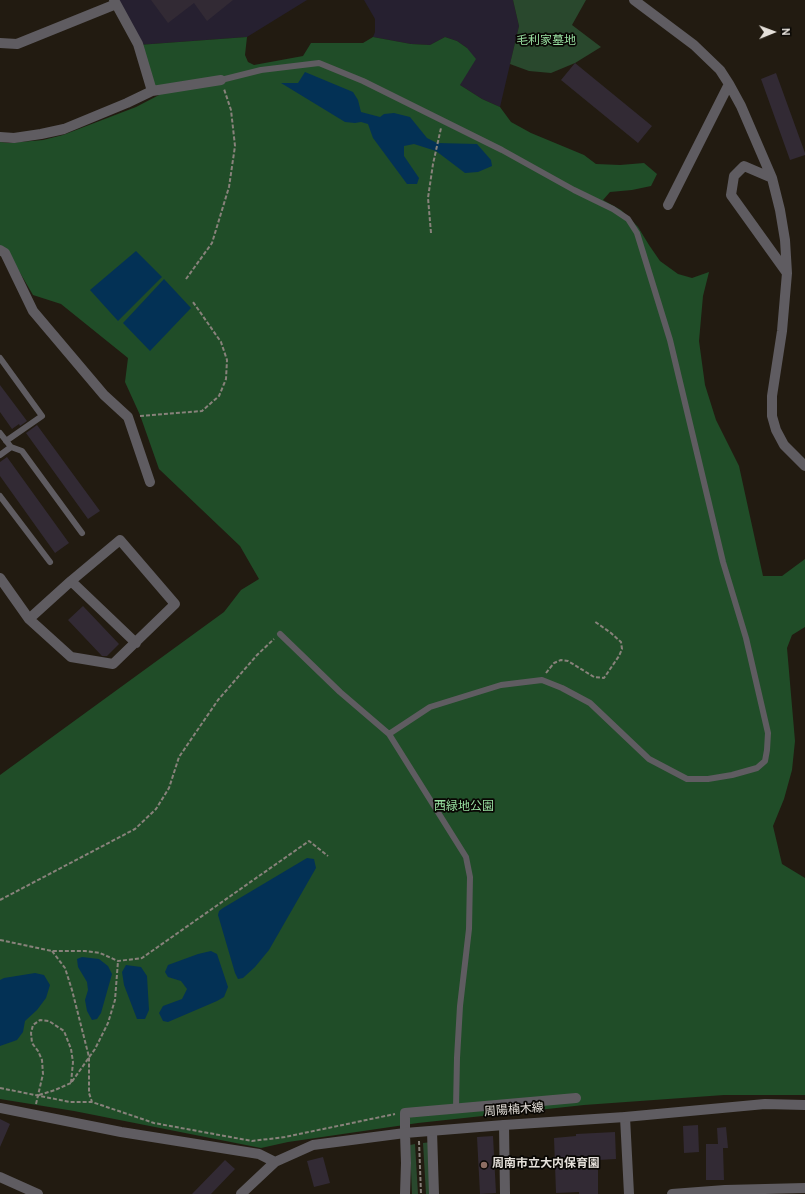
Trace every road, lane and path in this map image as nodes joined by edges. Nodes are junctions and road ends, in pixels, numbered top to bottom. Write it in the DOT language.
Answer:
graph roads {
  1 [pos="634,0"];
  2 [pos="115,2"];
  3 [pos="0,44"];
  4 [pos="221,80"];
  5 [pos="729,84"];
  6 [pos="152,91"];
  7 [pos="442,120"];
  8 [pos="0,137"];
  9 [pos="772,178"];
  10 [pos="668,205"];
  11 [pos="431,233"];
  12 [pos="0,250"];
  13 [pos="787,273"];
  14 [pos="186,279"];
  15 [pos="193,302"];
  16 [pos="0,358"];
  17 [pos="140,416"];
  18 [pos="0,433"];
  19 [pos="6,441"];
  20 [pos="11,447"];
  21 [pos="0,455"];
  22 [pos="805,466"];
  23 [pos="150,482"];
  24 [pos="0,496"];
  25 [pos="82,533"];
  26 [pos="50,562"];
  27 [pos="0,578"];
  28 [pos="71,581"];
  29 [pos="29,619"];
  30 [pos="594,621"];
  31 [pos="280,634"];
  32 [pos="136,643"];
  33 [pos="542,680"];
  34 [pos="389,734"];
  35 [pos="328,856"];
  36 [pos="0,900"];
  37 [pos="0,940"];
  38 [pos="52,951"];
  39 [pos="118,961"];
  40 [pos="89,1057"];
  41 [pos="71,1083"];
  42 [pos="0,1088"];
  43 [pos="37,1095"];
  44 [pos="576,1098"];
  45 [pos="92,1102"];
  46 [pos="805,1105"];
  47 [pos="0,1108"];
  48 [pos="456,1108"];
  49 [pos="406,1113"];
  50 [pos="625,1117"];
  51 [pos="504,1125"];
  52 [pos="432,1131"];
  53 [pos="418,1132"];
  54 [pos="405,1133"];
  55 [pos="275,1162"];
  56 [pos="0,1177"];
  57 [pos="805,1188"];
  58 [pos="724,1192"];
  59 [pos="38,1194"];
  60 [pos="240,1194"];
  61 [pos="405,1194"];
  62 [pos="421,1194"];
  63 [pos="434,1194"];
  64 [pos="505,1194"];
  65 [pos="629,1194"];
  66 [pos="672,1194"];
  1 -- 5 [label="street"];
  2 -- 3 [label="street"];
  2 -- 6 [label="street"];
  4 -- 6 [label="street"];
  4 -- 7 [label="lane"];
  4 -- 14 [label="path"];
  5 -- 9 [label="street"];
  5 -- 10 [label="street"];
  6 -- 8 [label="street"];
  7 -- 11 [label="path"];
  7 -- 33 [label="lane"];
  9 -- 13 [label="street"];
  9 -- 13 [label="street"];
  12 -- 23 [label="street"];
  13 -- 22 [label="street"];
  15 -- 17 [label="path"];
  16 -- 19 [label="lane"];
  18 -- 19 [label="lane"];
  19 -- 20 [label="lane"];
  20 -- 21 [label="lane"];
  20 -- 25 [label="lane"];
  24 -- 26 [label="lane"];
  27 -- 29 [label="street"];
  28 -- 29 [label="street"];
  28 -- 32 [label="street"];
  28 -- 32 [label="street"];
  29 -- 32 [label="street"];
  30 -- 33 [label="path"];
  31 -- 34 [label="lane"];
  31 -- 36 [label="path"];
  33 -- 34 [label="lane"];
  34 -- 48 [label="lane"];
  35 -- 39 [label="path"];
  37 -- 38 [label="path"];
  38 -- 39 [label="path"];
  38 -- 40 [label="path"];
  39 -- 40 [label="path"];
  40 -- 41 [label="path"];
  40 -- 45 [label="path"];
  41 -- 43 [label="path"];
  41 -- 43 [label="path"];
  42 -- 43 [label="path"];
  43 -- 45 [label="path"];
  44 -- 48 [label="street"];
  45 -- 49 [label="path"];
  46 -- 50 [label="street, 周陽楠木線"];
  47 -- 55 [label="street"];
  48 -- 49 [label="street"];
  49 -- 54 [label="street"];
  50 -- 51 [label="street, 周陽楠木線"];
  50 -- 65 [label="street"];
  51 -- 52 [label="street, 周陽楠木線"];
  51 -- 64 [label="street"];
  52 -- 53 [label="street, 周陽楠木線"];
  52 -- 63 [label="street"];
  53 -- 54 [label="street, 周陽楠木線"];
  53 -- 62 [label="path"];
  54 -- 55 [label="street, 周陽楠木線"];
  54 -- 61 [label="street"];
  55 -- 60 [label="street, 周陽楠木線"];
  56 -- 59 [label="street"];
  57 -- 58 [label="street"];
  58 -- 66 [label="street"];
}
